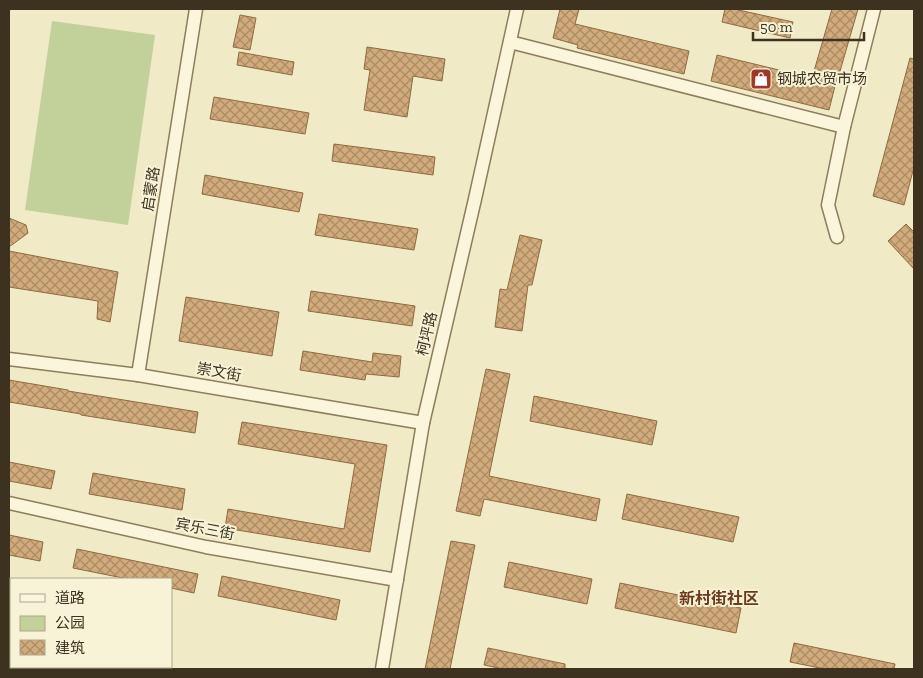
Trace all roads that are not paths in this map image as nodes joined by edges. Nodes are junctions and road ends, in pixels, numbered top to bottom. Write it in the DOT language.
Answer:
graph roads {
  1 [pos="196,9"];
  2 [pos="517,9"];
  3 [pos="874,9"];
  4 [pos="510,42"];
  5 [pos="844,127"];
  6 [pos="837,237"];
  7 [pos="9,359"];
  8 [pos="138,375"];
  9 [pos="423,423"];
  10 [pos="9,503"];
  11 [pos="397,580"];
  12 [pos="382,669"];
  1 -- 8 [label="street, 启蒙路"];
  2 -- 4 [label="street, 柯坪路"];
  3 -- 5 [label="street"];
  4 -- 5 [label="street"];
  4 -- 9 [label="street, 柯坪路"];
  5 -- 6 [label="street"];
  7 -- 8 [label="street, 崇文街"];
  8 -- 9 [label="street, 崇文街"];
  9 -- 11 [label="street, 柯坪路"];
  10 -- 11 [label="street, 宾乐三街"];
  11 -- 12 [label="street, 柯坪路"];
}
